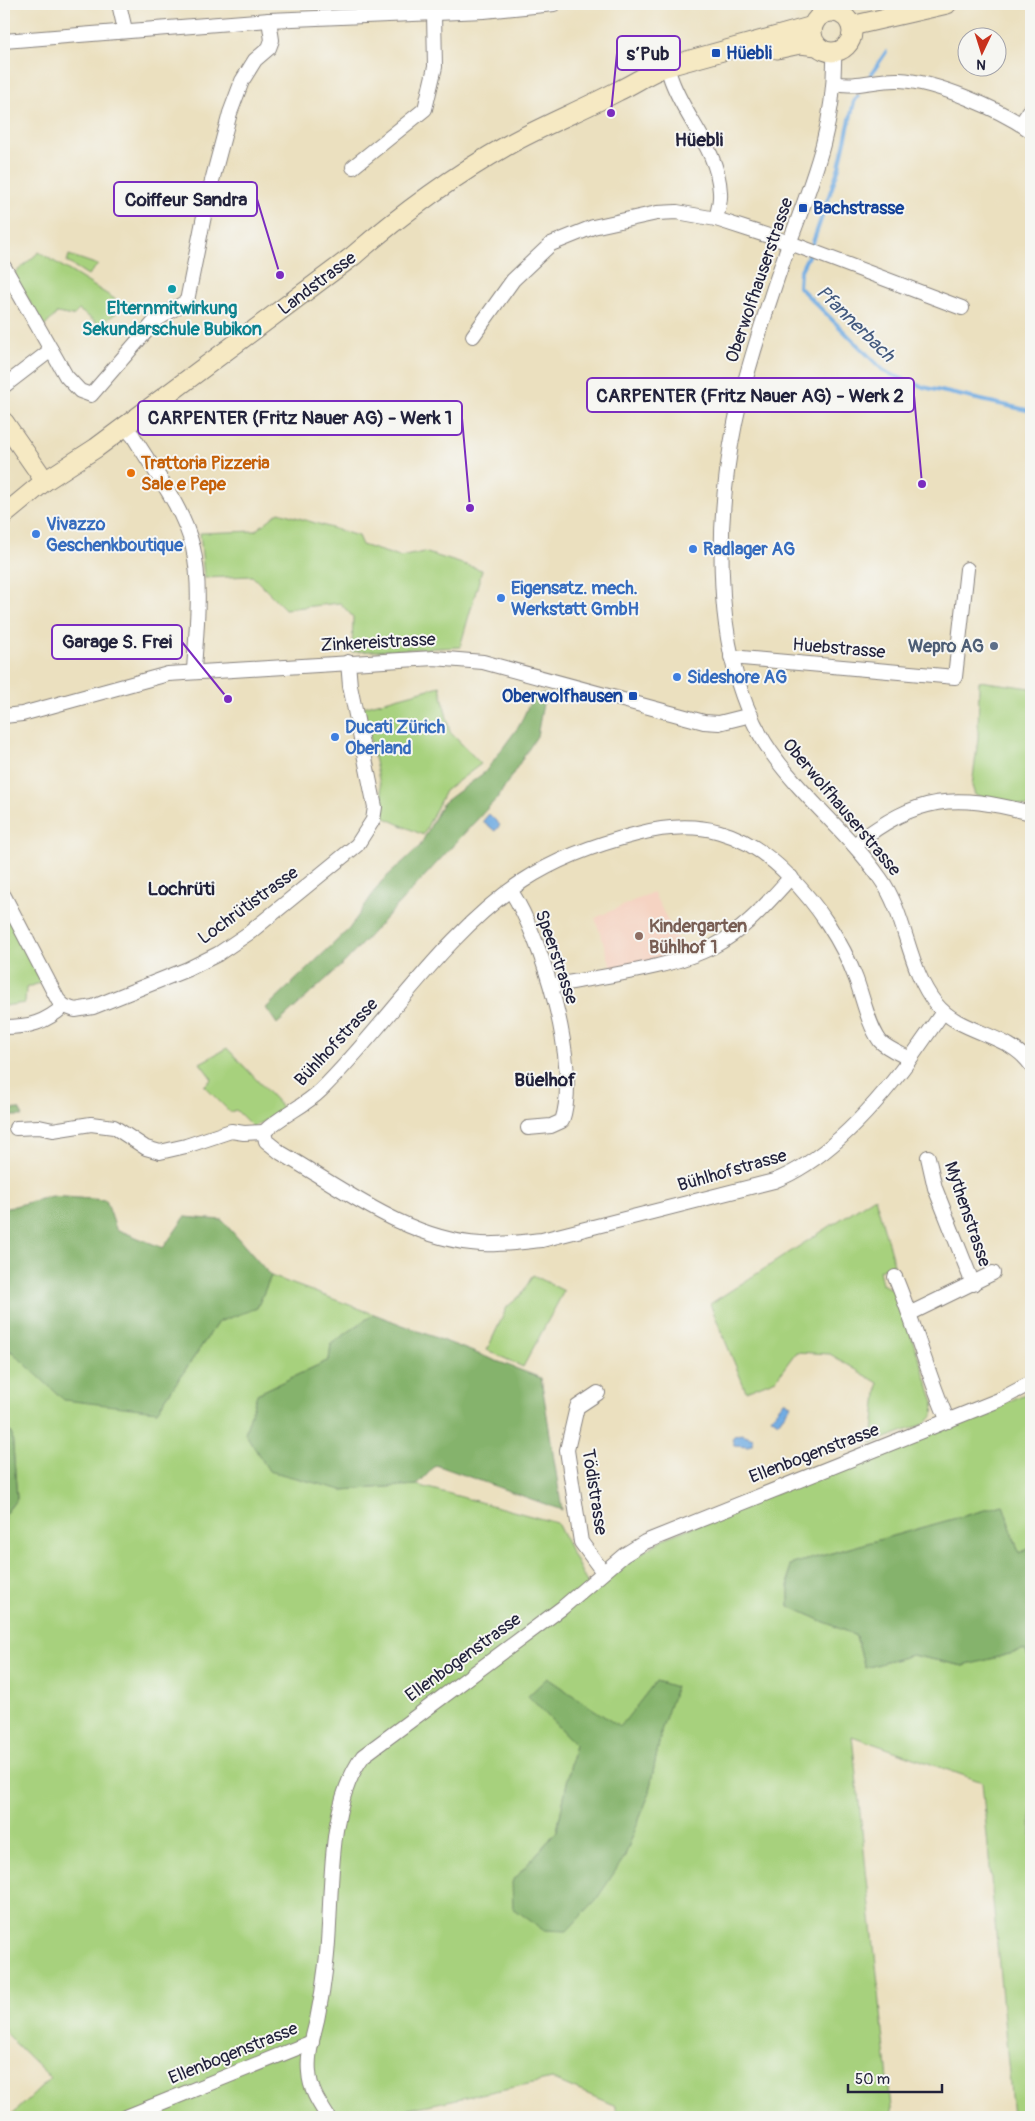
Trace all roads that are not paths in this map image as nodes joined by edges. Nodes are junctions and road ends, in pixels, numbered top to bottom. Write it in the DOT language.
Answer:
graph roads {
  1 [pos="119,4"];
  2 [pos="554,4"];
  3 [pos="947,4"];
  4 [pos="434,13"];
  5 [pos="820,14"];
  6 [pos="269,20"];
  7 [pos="851,26"];
  8 [pos="125,30"];
  9 [pos="4,41"];
  10 [pos="826,49"];
  11 [pos="670,76"];
  12 [pos="841,85"];
  13 [pos="619,91"];
  14 [pos="1031,109"];
  15 [pos="1026,128"];
  16 [pos="353,167"];
  17 [pos="716,219"];
  18 [pos="801,247"];
  19 [pos="4,267"];
  20 [pos="962,308"];
  21 [pos="473,336"];
  22 [pos="51,350"];
  23 [pos="4,386"];
  24 [pos="4,422"];
  25 [pos="125,427"];
  26 [pos="45,481"];
  27 [pos="4,514"];
  28 [pos="967,569"];
  29 [pos="731,657"];
  30 [pos="348,662"];
  31 [pos="194,671"];
  32 [pos="751,715"];
  33 [pos="4,716"];
  34 [pos="1031,813"];
  35 [pos="854,845"];
  36 [pos="791,877"];
  37 [pos="511,890"];
  38 [pos="4,896"];
  39 [pos="551,986"];
  40 [pos="64,1006"];
  41 [pos="943,1012"];
  42 [pos="4,1027"];
  43 [pos="910,1059"];
  44 [pos="1031,1065"];
  45 [pos="16,1128"];
  46 [pos="528,1128"];
  47 [pos="264,1132"];
  48 [pos="928,1157"];
  49 [pos="993,1273"];
  50 [pos="895,1277"];
  51 [pos="973,1284"];
  52 [pos="911,1313"];
  53 [pos="1031,1383"];
  54 [pos="598,1393"];
  55 [pos="948,1421"];
  56 [pos="604,1572"];
  57 [pos="312,2042"];
  58 [pos="126,2117"];
  59 [pos="328,2117"];
  1 -- 8 [label="street"];
  2 -- 4 [label="street"];
  3 -- 7 [label="main road"];
  4 -- 6 [label="street"];
  4 -- 16 [label="street"];
  5 -- 7 [label="main road"];
  5 -- 10 [label="main road"];
  5 -- 13 [label="main road, Landstrasse"];
  6 -- 8 [label="street"];
  6 -- 22 [label="street"];
  7 -- 10 [label="main road"];
  8 -- 9 [label="street"];
  10 -- 11 [label="main road, Landstrasse"];
  10 -- 12 [label="street, Oberwolfhauserstrasse"];
  11 -- 13 [label="main road, Landstrasse"];
  11 -- 17 [label="street"];
  12 -- 15 [label="street"];
  12 -- 18 [label="street, Oberwolfhauserstrasse"];
  13 -- 25 [label="main road, Landstrasse"];
  14 -- 15 [label="street"];
  17 -- 18 [label="street"];
  17 -- 21 [label="street"];
  18 -- 20 [label="street"];
  18 -- 29 [label="street, Oberwolfhauserstrasse"];
  19 -- 22 [label="street"];
  22 -- 23 [label="street"];
  24 -- 26 [label="main road"];
  25 -- 26 [label="main road, Landstrasse"];
  25 -- 31 [label="street"];
  26 -- 27 [label="main road, Landstrasse"];
  28 -- 29 [label="street, Huebstrasse"];
  29 -- 32 [label="street, Oberwolfhauserstrasse"];
  30 -- 31 [label="street, Zinkereistrasse"];
  30 -- 32 [label="street, Zinkereistrasse"];
  30 -- 40 [label="street, Lochrütistrasse"];
  31 -- 33 [label="street, Zinkereistrasse"];
  32 -- 35 [label="street, Oberwolfhauserstrasse"];
  34 -- 35 [label="street"];
  35 -- 41 [label="street, Oberwolfhauserstrasse"];
  36 -- 37 [label="street, Bühlhofstrasse"];
  36 -- 39 [label="street"];
  36 -- 43 [label="street, Bühlhofstrasse"];
  37 -- 39 [label="street, Speerstrasse"];
  37 -- 47 [label="street, Bühlhofstrasse"];
  38 -- 40 [label="street"];
  39 -- 46 [label="street, Speerstrasse"];
  40 -- 42 [label="street"];
  41 -- 43 [label="street, Bühlhofstrasse"];
  41 -- 44 [label="street, Oberwolfhauserstrasse"];
  43 -- 47 [label="street, Bühlhofstrasse"];
  45 -- 47 [label="street"];
  48 -- 51 [label="street, Mythenstrasse"];
  49 -- 51 [label="street, Mythenstrasse"];
  50 -- 52 [label="street"];
  51 -- 52 [label="street, Mythenstrasse"];
  52 -- 55 [label="street"];
  53 -- 55 [label="street, Ellenbogenstrasse"];
  54 -- 56 [label="street, Tödistrasse"];
  55 -- 56 [label="street, Ellenbogenstrasse"];
  56 -- 57 [label="street, Ellenbogenstrasse"];
  57 -- 58 [label="street, Ellenbogenstrasse"];
  57 -- 59 [label="street"];
}
